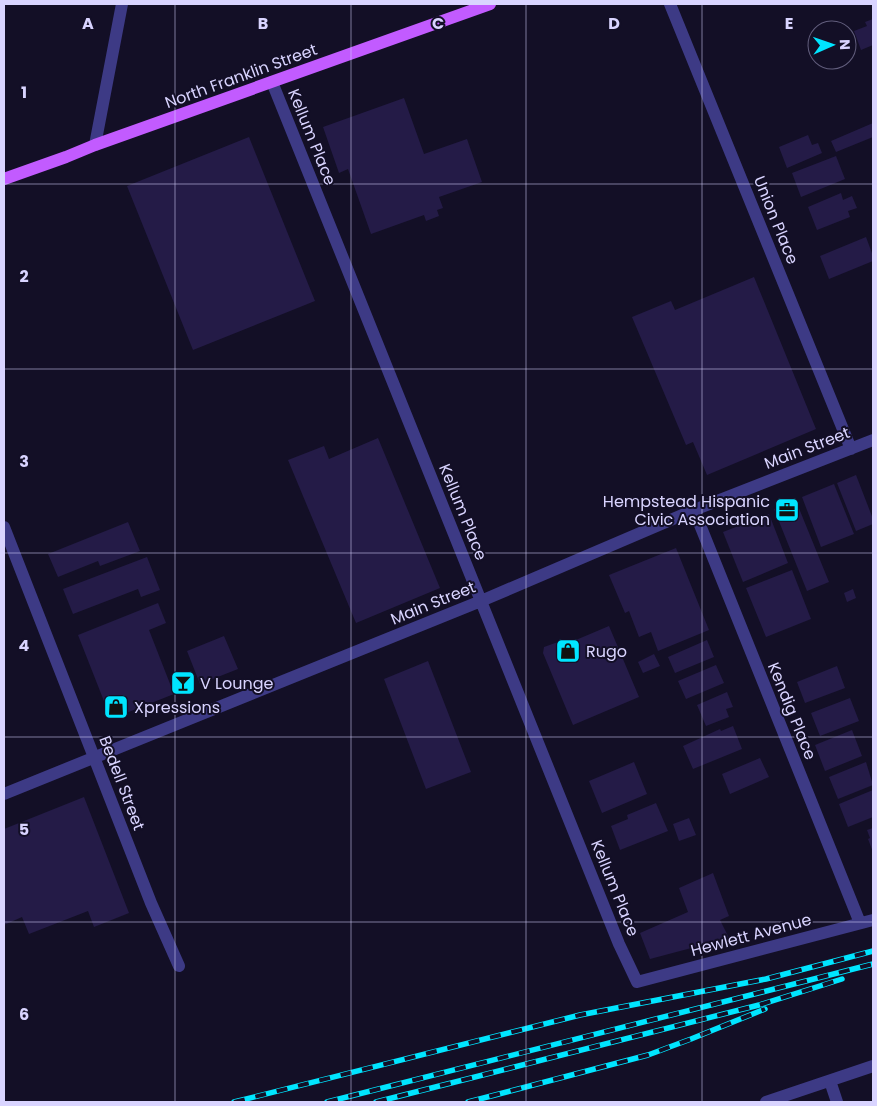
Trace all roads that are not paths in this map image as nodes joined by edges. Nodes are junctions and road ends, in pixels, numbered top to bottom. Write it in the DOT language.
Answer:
graph roads {
  1 [pos="122,4"];
  2 [pos="488,4"];
  3 [pos="670,4"];
  4 [pos="272,82"];
  5 [pos="95,145"];
  6 [pos="4,179"];
  7 [pos="873,440"];
  8 [pos="851,449"];
  9 [pos="694,510"];
  10 [pos="4,527"];
  11 [pos="9,557"];
  12 [pos="481,600"];
  13 [pos="94,757"];
  14 [pos="4,794"];
  15 [pos="873,920"];
  16 [pos="860,923"];
  17 [pos="179,966"];
  18 [pos="636,982"];
  19 [pos="873,1066"];
  20 [pos="830,1081"];
  21 [pos="766,1102"];
  22 [pos="837,1102"];
  1 -- 5 [label="street"];
  2 -- 4 [label="main road, North Franklin Street"];
  3 -- 8 [label="street, Union Place"];
  4 -- 5 [label="main road, North Franklin Street"];
  4 -- 12 [label="street, Kellum Place"];
  5 -- 6 [label="main road, North Franklin Street"];
  7 -- 8 [label="street, Main Street"];
  8 -- 9 [label="street, Main Street"];
  9 -- 12 [label="street, Main Street"];
  9 -- 16 [label="street, Kendig Place"];
  10 -- 11 [label="street, Bedell Street"];
  11 -- 13 [label="street, Bedell Street"];
  12 -- 13 [label="street, Main Street"];
  12 -- 18 [label="street, Kellum Place"];
  13 -- 14 [label="street, Main Street"];
  13 -- 17 [label="street, Bedell Street"];
  15 -- 16 [label="street, Hewlett Avenue"];
  16 -- 18 [label="street, Hewlett Avenue"];
  19 -- 20 [label="street"];
  20 -- 21 [label="street"];
  20 -- 22 [label="street"];
}
